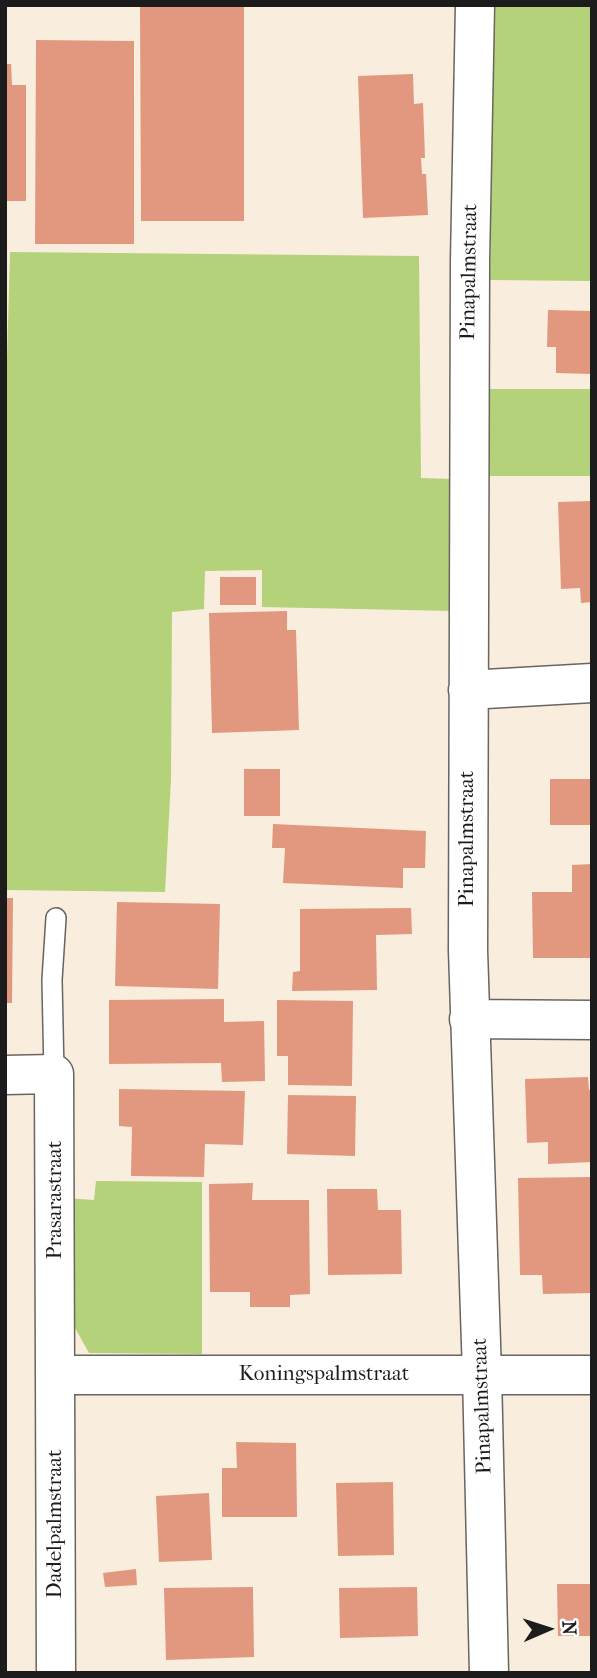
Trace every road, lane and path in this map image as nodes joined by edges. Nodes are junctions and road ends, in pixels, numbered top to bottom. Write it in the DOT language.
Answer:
graph roads {
  1 [pos="475,5"];
  2 [pos="592,683"];
  3 [pos="468,690"];
  4 [pos="56,918"];
  5 [pos="469,1019"];
  6 [pos="592,1020"];
  7 [pos="5,1074"];
  8 [pos="54,1074"];
  9 [pos="482,1374"];
  10 [pos="55,1375"];
  11 [pos="592,1375"];
  12 [pos="56,1673"];
  13 [pos="489,1673"];
  1 -- 3 [label="street, Pinapalmstraat"];
  2 -- 3 [label="street"];
  3 -- 5 [label="street, Pinapalmstraat"];
  4 -- 8 [label="lane"];
  5 -- 6 [label="street"];
  5 -- 9 [label="street, Pinapalmstraat"];
  7 -- 8 [label="street"];
  8 -- 10 [label="street, Prasarastraat"];
  9 -- 10 [label="street, Koningspalmstraat"];
  9 -- 11 [label="street, Koningspalmstraat"];
  9 -- 13 [label="street, Pinapalmstraat"];
  10 -- 12 [label="street, Dadelpalmstraat"];
}
